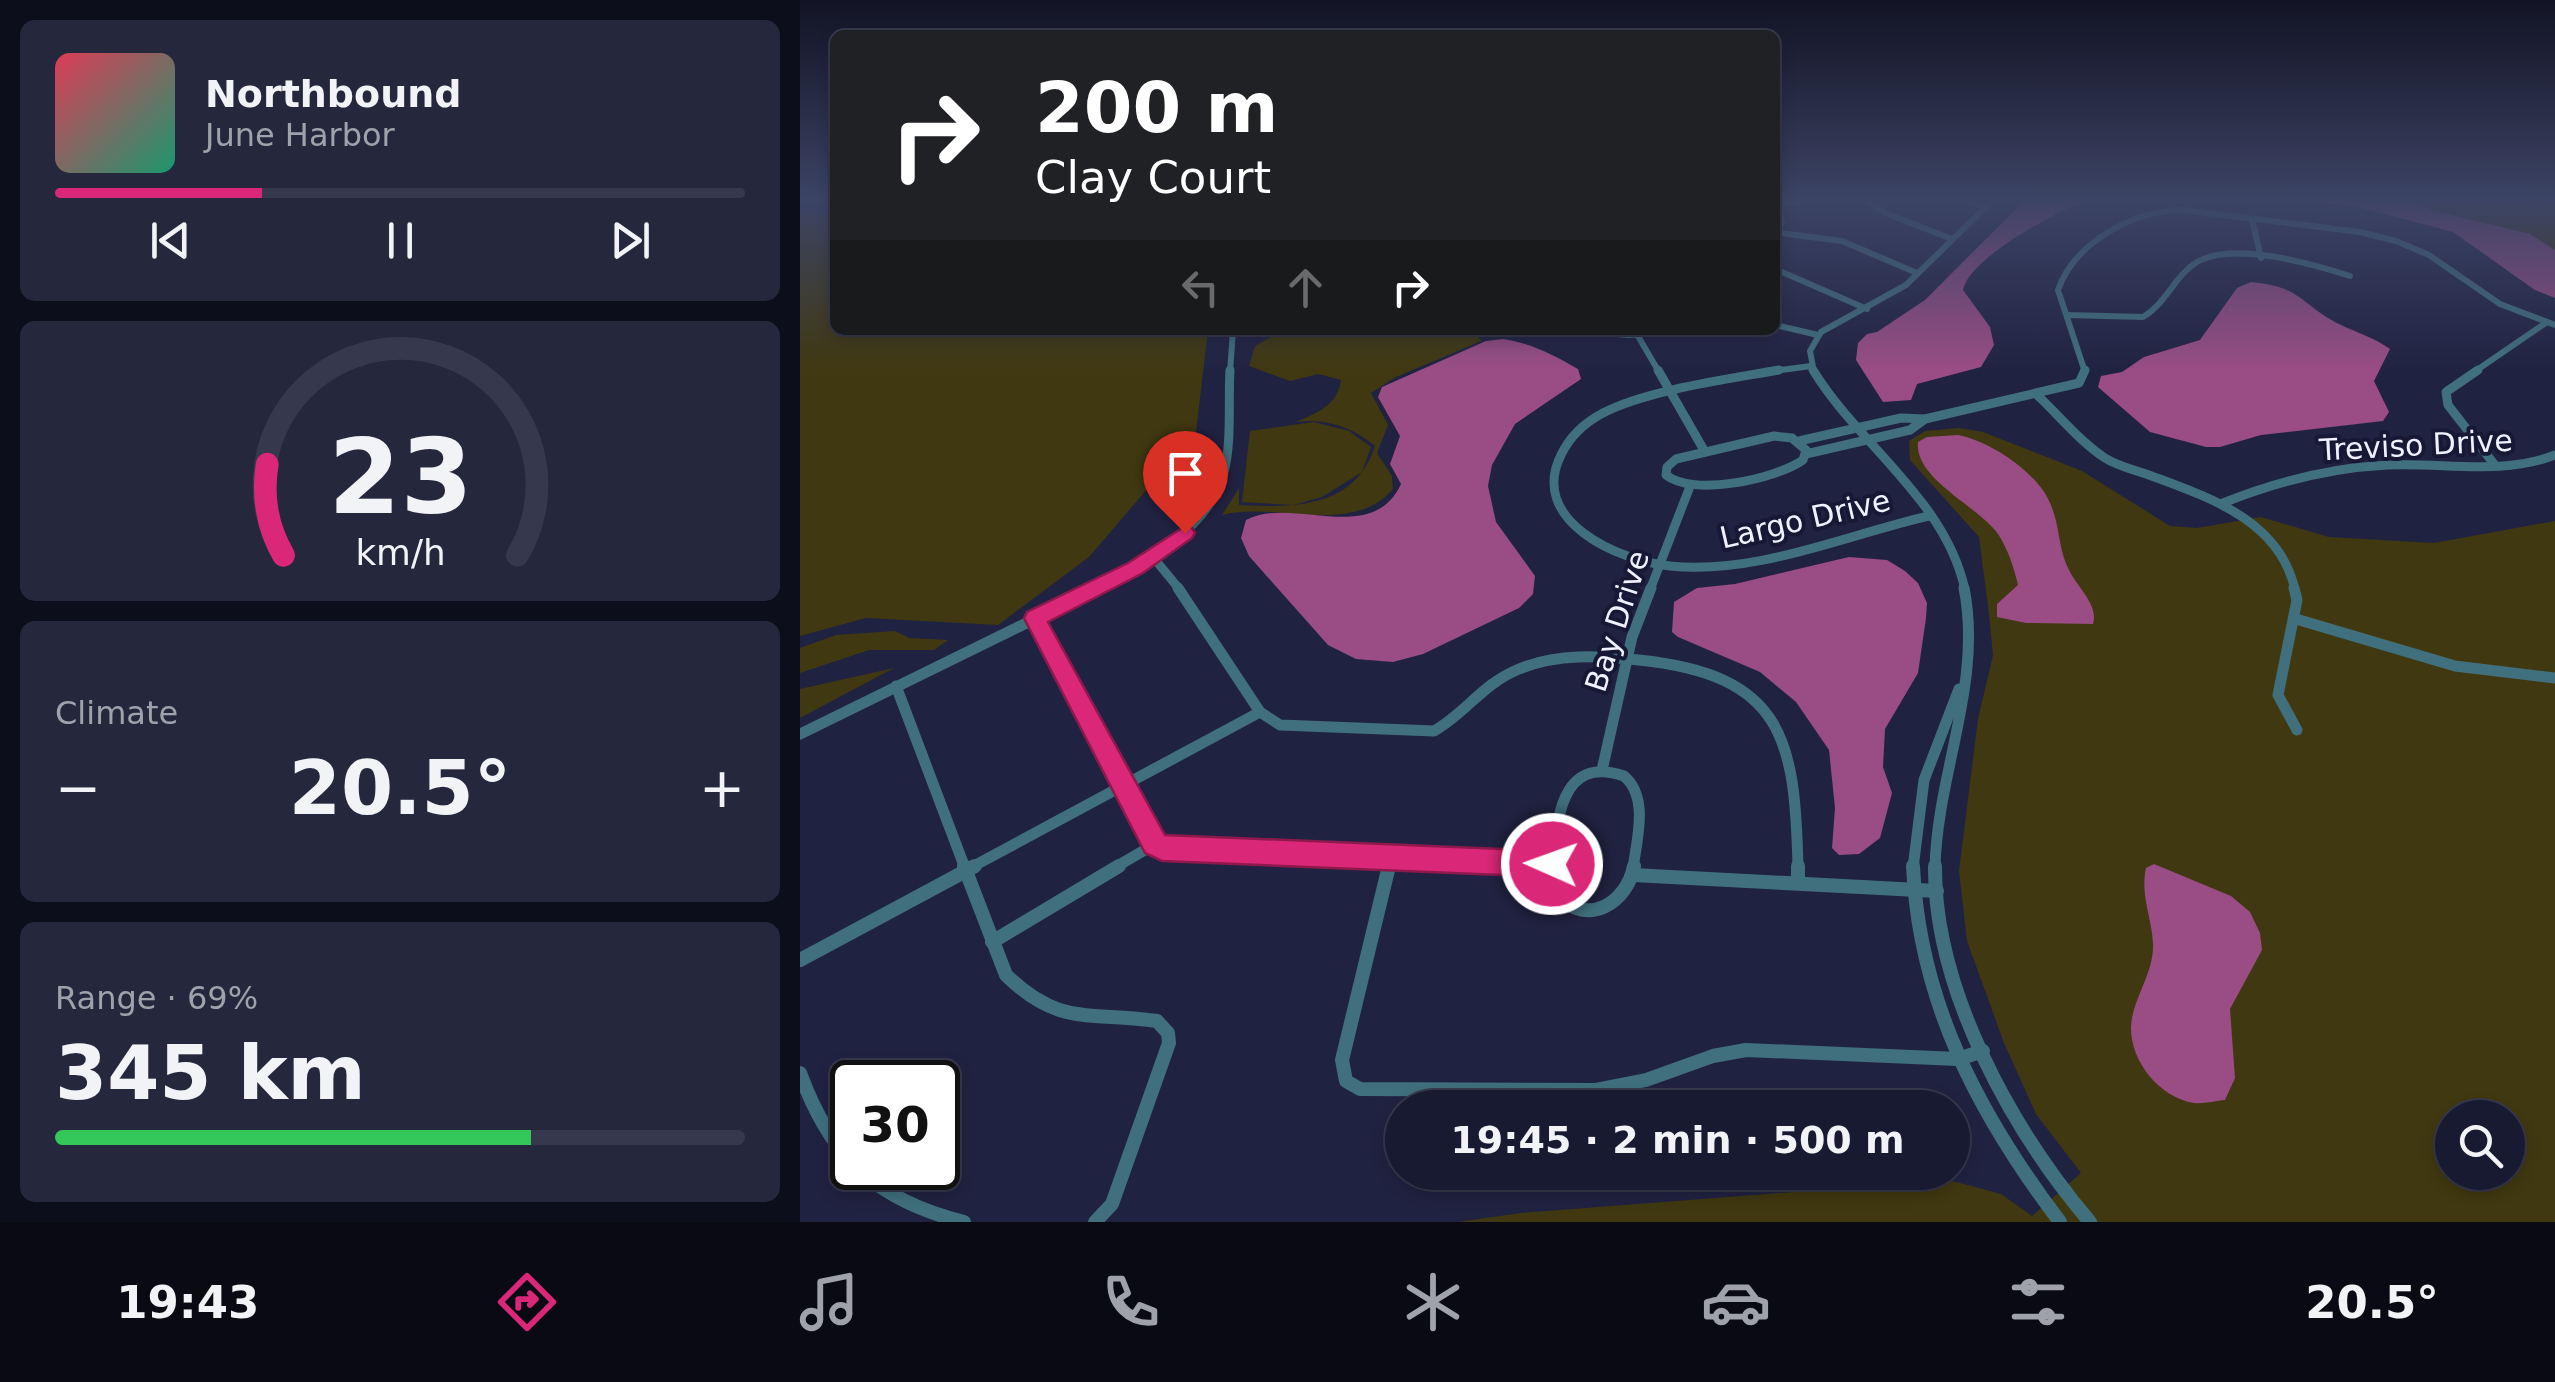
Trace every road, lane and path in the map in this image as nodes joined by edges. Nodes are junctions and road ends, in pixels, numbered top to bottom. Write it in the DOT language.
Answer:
graph roads {
  1 [pos="1879,257"];
  2 [pos="1934,257"];
  3 [pos="2081,257"];
  4 [pos="2213,257"];
  5 [pos="2253,257"];
  6 [pos="2433,257"];
  7 [pos="2261,258"];
  8 [pos="1780,270"];
  9 [pos="1918,273"];
  10 [pos="2350,276"];
  11 [pos="1867,309"];
  12 [pos="2067,314"];
  13 [pos="2551,323"];
  14 [pos="1780,326"];
  15 [pos="1233,335"];
  16 [pos="1640,335"];
  17 [pos="1818,335"];
  18 [pos="1811,366"];
  19 [pos="1669,393"];
  20 [pos="2036,394"];
  21 [pos="1925,420"];
  22 [pos="1858,428"];
  23 [pos="1868,439"];
  24 [pos="1798,442"];
  25 [pos="1705,452"];
  26 [pos="1806,454"];
  27 [pos="2555,455"];
  28 [pos="2494,464"];
  29 [pos="1688,489"];
  30 [pos="2223,503"];
  31 [pos="1928,516"];
  32 [pos="1153,557"];
  33 [pos="1661,564"];
  34 [pos="1035,618"];
  35 [pos="2296,619"];
  36 [pos="1625,659"];
  37 [pos="1966,674"];
  38 [pos="2555,678"];
  39 [pos="896,686"];
  40 [pos="1260,712"];
  41 [pos="2297,730"];
  42 [pos="800,734"];
  43 [pos="1602,770"];
  44 [pos="1124,785"];
  45 [pos="1155,844"];
  46 [pos="1391,858"];
  47 [pos="1552,864"];
  48 [pos="966,870"];
  49 [pos="1632,875"];
  50 [pos="1798,883"];
  51 [pos="1913,889"];
  52 [pos="1936,891"];
  53 [pos="992,942"];
  54 [pos="800,960"];
  55 [pos="1983,1052"];
  56 [pos="1958,1059"];
  57 [pos="800,1074"];
  58 [pos="964,1222"];
  59 [pos="1095,1222"];
  60 [pos="2060,1222"];
  61 [pos="2090,1222"];
  1 -- 9 [label="street"];
  2 -- 9 [label="street"];
  3 -- 12 [label="street"];
  4 -- 12 [label="street"];
  5 -- 7 [label="street"];
  6 -- 13 [label="street"];
  7 -- 10 [label="street"];
  8 -- 11 [label="street"];
  9 -- 11 [label="street"];
  11 -- 17 [label="street"];
  12 -- 20 [label="street"];
  13 -- 28 [label="street"];
  14 -- 17 [label="street"];
  15 -- 32 [label="street"];
  16 -- 19 [label="street"];
  17 -- 18 [label="street"];
  18 -- 19 [label="street, Largo Drive"];
  18 -- 22 [label="street"];
  19 -- 25 [label="street"];
  19 -- 33 [label="street, Largo Drive"];
  20 -- 21 [label="street"];
  20 -- 30 [label="street"];
  21 -- 22 [label="street"];
  21 -- 23 [label="street"];
  22 -- 23 [label="street"];
  22 -- 24 [label="street"];
  23 -- 26 [label="street"];
  23 -- 31 [label="street"];
  24 -- 25 [label="street"];
  24 -- 26 [label="street"];
  25 -- 29 [label="street"];
  26 -- 29 [label="street"];
  27 -- 28 [label="street, Treviso Drive"];
  28 -- 30 [label="street, Treviso Drive"];
  29 -- 33 [label="street, Bay Drive"];
  30 -- 35 [label="street"];
  31 -- 33 [label="street, Largo Drive"];
  31 -- 37 [label="street"];
  32 -- 34 [label="street"];
  32 -- 40 [label="street"];
  33 -- 36 [label="street, Bay Drive"];
  34 -- 39 [label="street"];
  34 -- 44 [label="street"];
  35 -- 38 [label="street"];
  35 -- 41 [label="street"];
  36 -- 40 [label="street"];
  36 -- 43 [label="street, Bay Drive"];
  36 -- 50 [label="street"];
  37 -- 51 [label="street"];
  37 -- 52 [label="street"];
  39 -- 42 [label="street"];
  39 -- 48 [label="street"];
  40 -- 44 [label="street"];
  43 -- 47 [label="street"];
  43 -- 49 [label="street"];
  44 -- 45 [label="street"];
  44 -- 48 [label="street"];
  45 -- 46 [label="street"];
  45 -- 53 [label="street"];
  46 -- 47 [label="street"];
  46 -- 56 [label="street"];
  47 -- 49 [label="street"];
  48 -- 53 [label="street"];
  48 -- 54 [label="street"];
  49 -- 50 [label="street"];
  50 -- 51 [label="street"];
  51 -- 52 [label="street"];
  51 -- 56 [label="street"];
  52 -- 55 [label="street"];
  53 -- 59 [label="street"];
  55 -- 56 [label="street"];
  55 -- 61 [label="street"];
  56 -- 60 [label="street"];
  57 -- 58 [label="street"];
}
